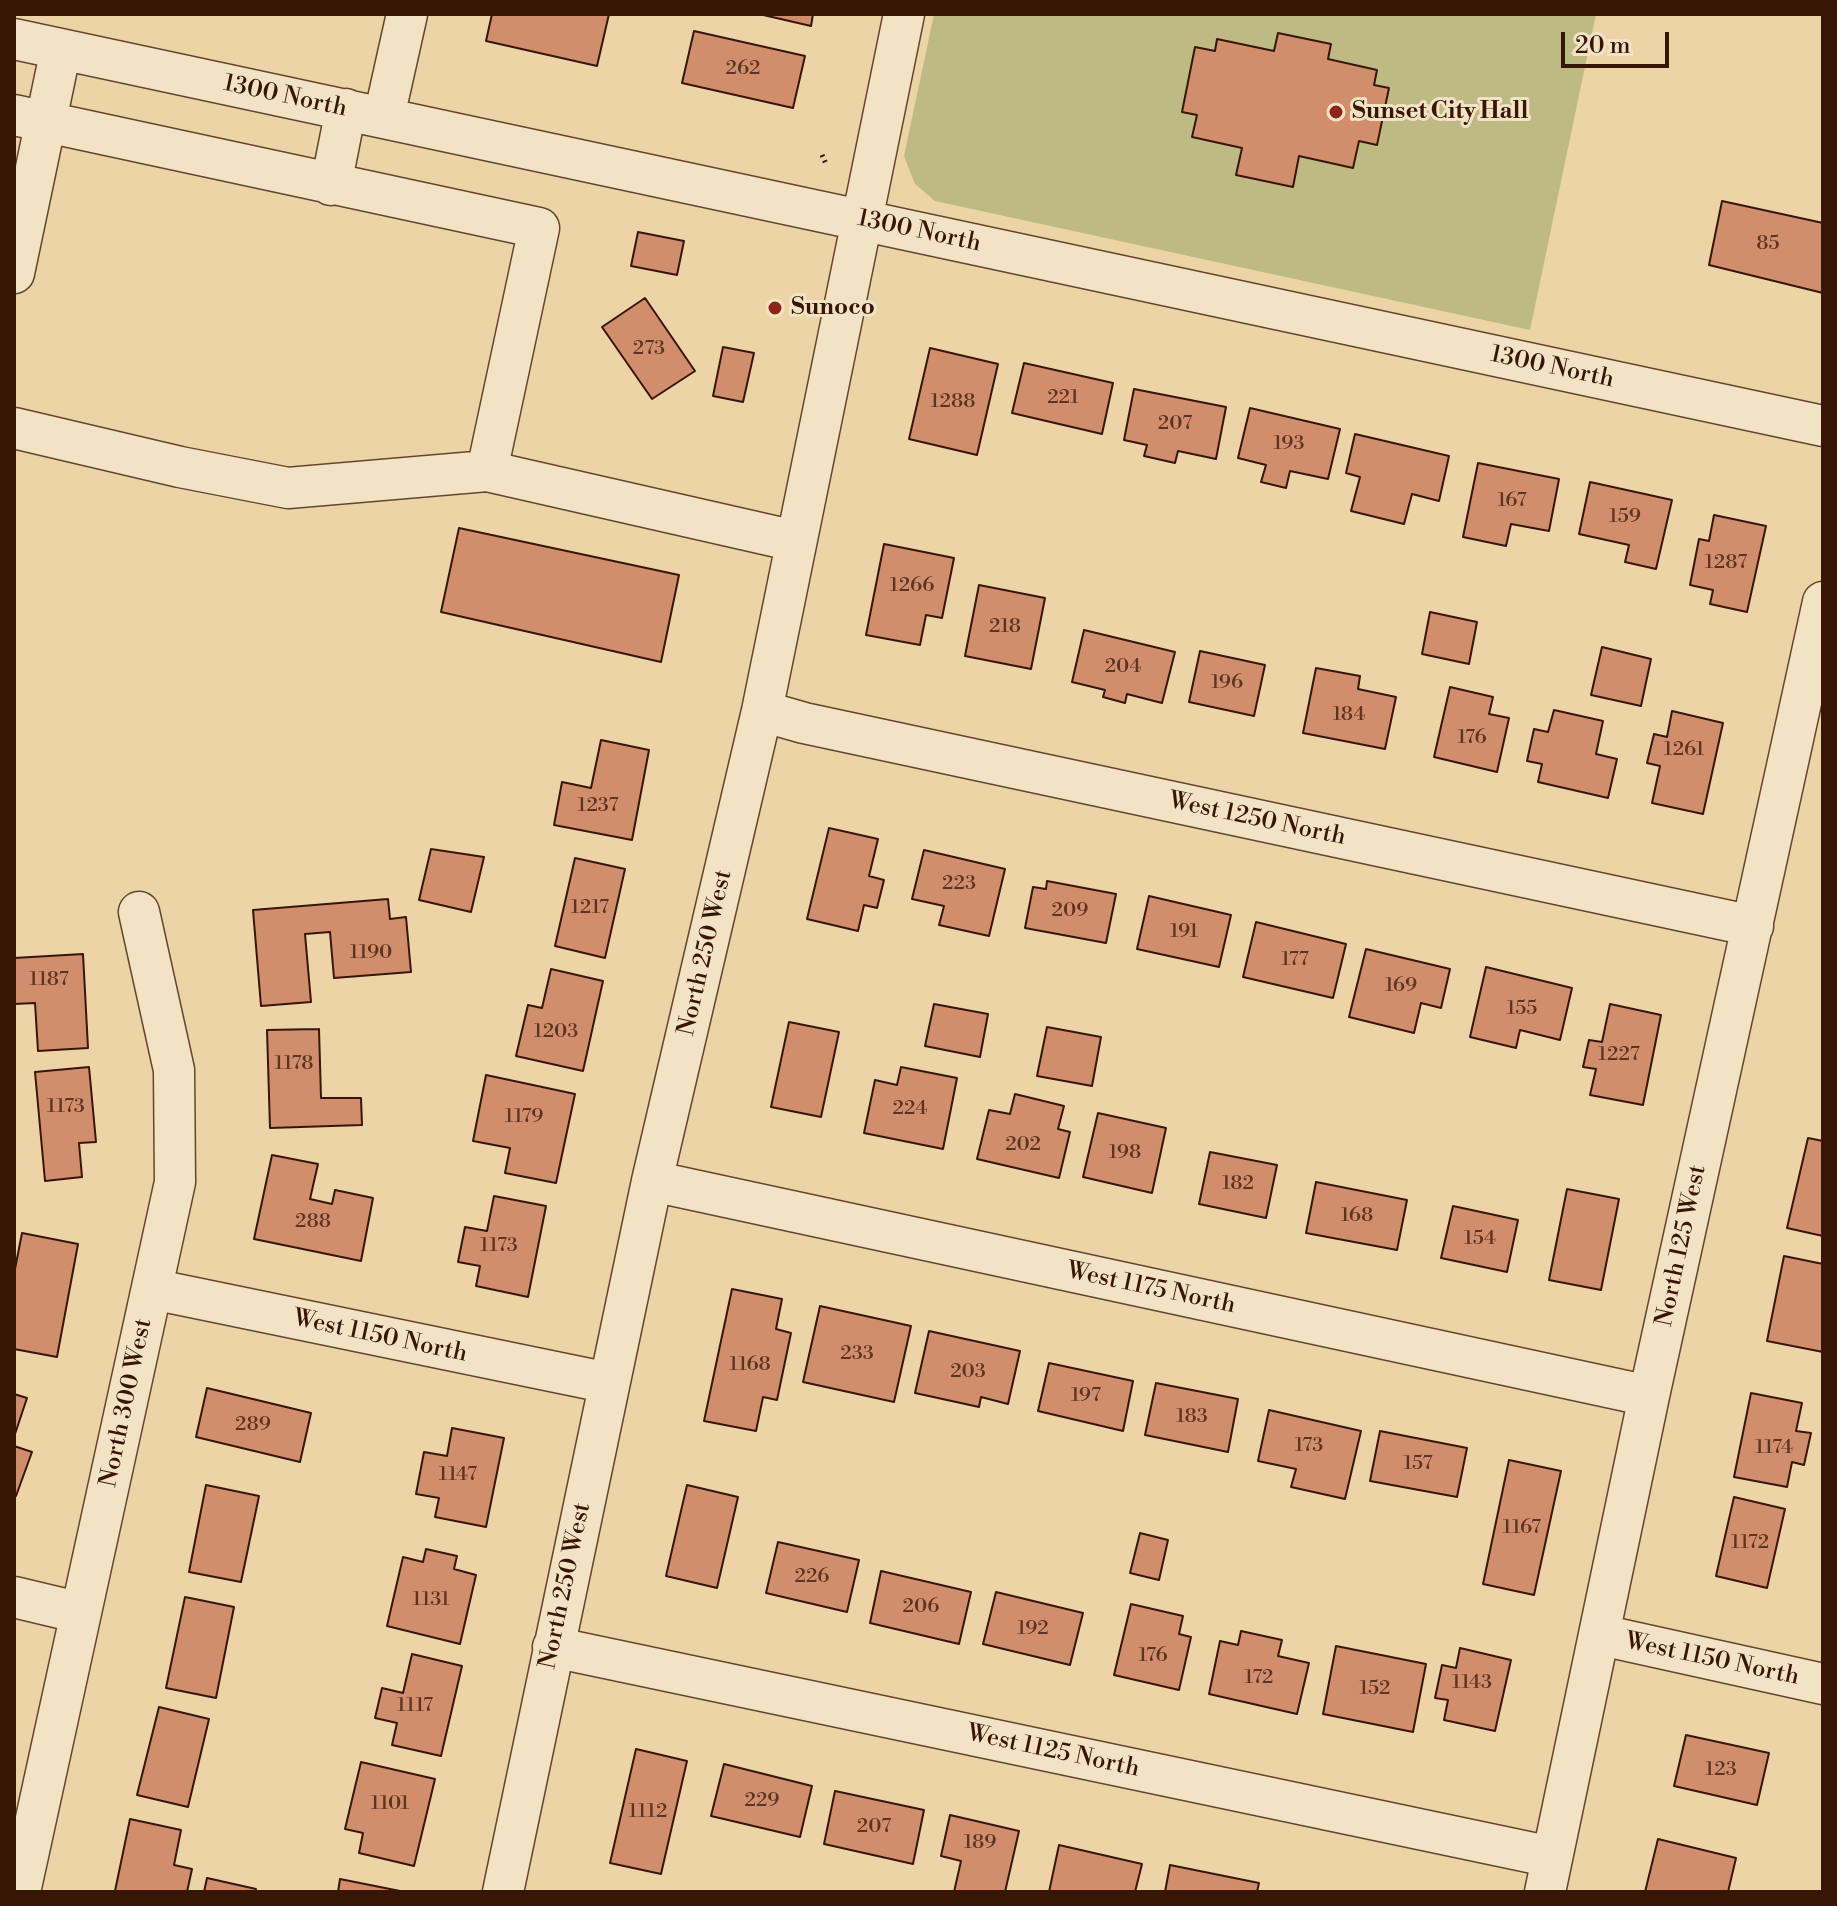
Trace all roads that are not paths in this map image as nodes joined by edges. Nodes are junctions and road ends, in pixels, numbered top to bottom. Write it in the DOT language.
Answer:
graph roads {
  1 [pos="407,14"];
  2 [pos="904,14"];
  3 [pos="14,39"];
  4 [pos="61,49"];
  5 [pos="346,109"];
  6 [pos="384,117"];
  7 [pos="30,118"];
  8 [pos="331,185"];
  9 [pos="862,220"];
  10 [pos="14,273"];
  11 [pos="1823,426"];
  12 [pos="14,428"];
  13 [pos="487,471"];
  14 [pos="795,541"];
  15 [pos="1823,602"];
  16 [pos="762,711"];
  17 [pos="139,912"];
  18 [pos="1753,926"];
  19 [pos="652,1181"];
  20 [pos="152,1289"];
  21 [pos="609,1383"];
  22 [pos="1649,1396"];
  23 [pos="14,1597"];
  24 [pos="81,1613"];
  25 [pos="1601,1635"];
  26 [pos="553,1647"];
  27 [pos="1823,1684"];
  28 [pos="1548,1875"];
  29 [pos="20,1892"];
  30 [pos="503,1892"];
  1 -- 6 [label="street"];
  2 -- 9 [label="street, North 250 West"];
  3 -- 4 [label="street, 1300 North"];
  4 -- 5 [label="street, 1300 North"];
  4 -- 7 [label="street"];
  5 -- 6 [label="street, 1300 North"];
  5 -- 8 [label="street"];
  6 -- 9 [label="street, 1300 North"];
  7 -- 8 [label="street"];
  7 -- 10 [label="street"];
  8 -- 13 [label="street"];
  9 -- 11 [label="street, 1300 North"];
  9 -- 14 [label="street, North 250 West"];
  12 -- 13 [label="street"];
  13 -- 14 [label="street"];
  14 -- 16 [label="street, North 250 West"];
  15 -- 18 [label="street, North 125 West"];
  16 -- 18 [label="street, West 1250 North"];
  16 -- 19 [label="street, North 250 West"];
  17 -- 20 [label="street, North 300 West"];
  18 -- 22 [label="street, North 125 West"];
  19 -- 21 [label="street, North 250 West"];
  19 -- 22 [label="street, West 1175 North"];
  20 -- 21 [label="street, West 1150 North"];
  20 -- 24 [label="street, North 300 West"];
  21 -- 26 [label="street, North 250 West"];
  22 -- 25 [label="street, North 125 West"];
  23 -- 24 [label="street"];
  24 -- 29 [label="street, North 300 West"];
  25 -- 27 [label="street, West 1150 North"];
  25 -- 28 [label="street, North 125 West"];
  26 -- 28 [label="street, West 1125 North"];
  26 -- 30 [label="street, North 250 West"];
}
